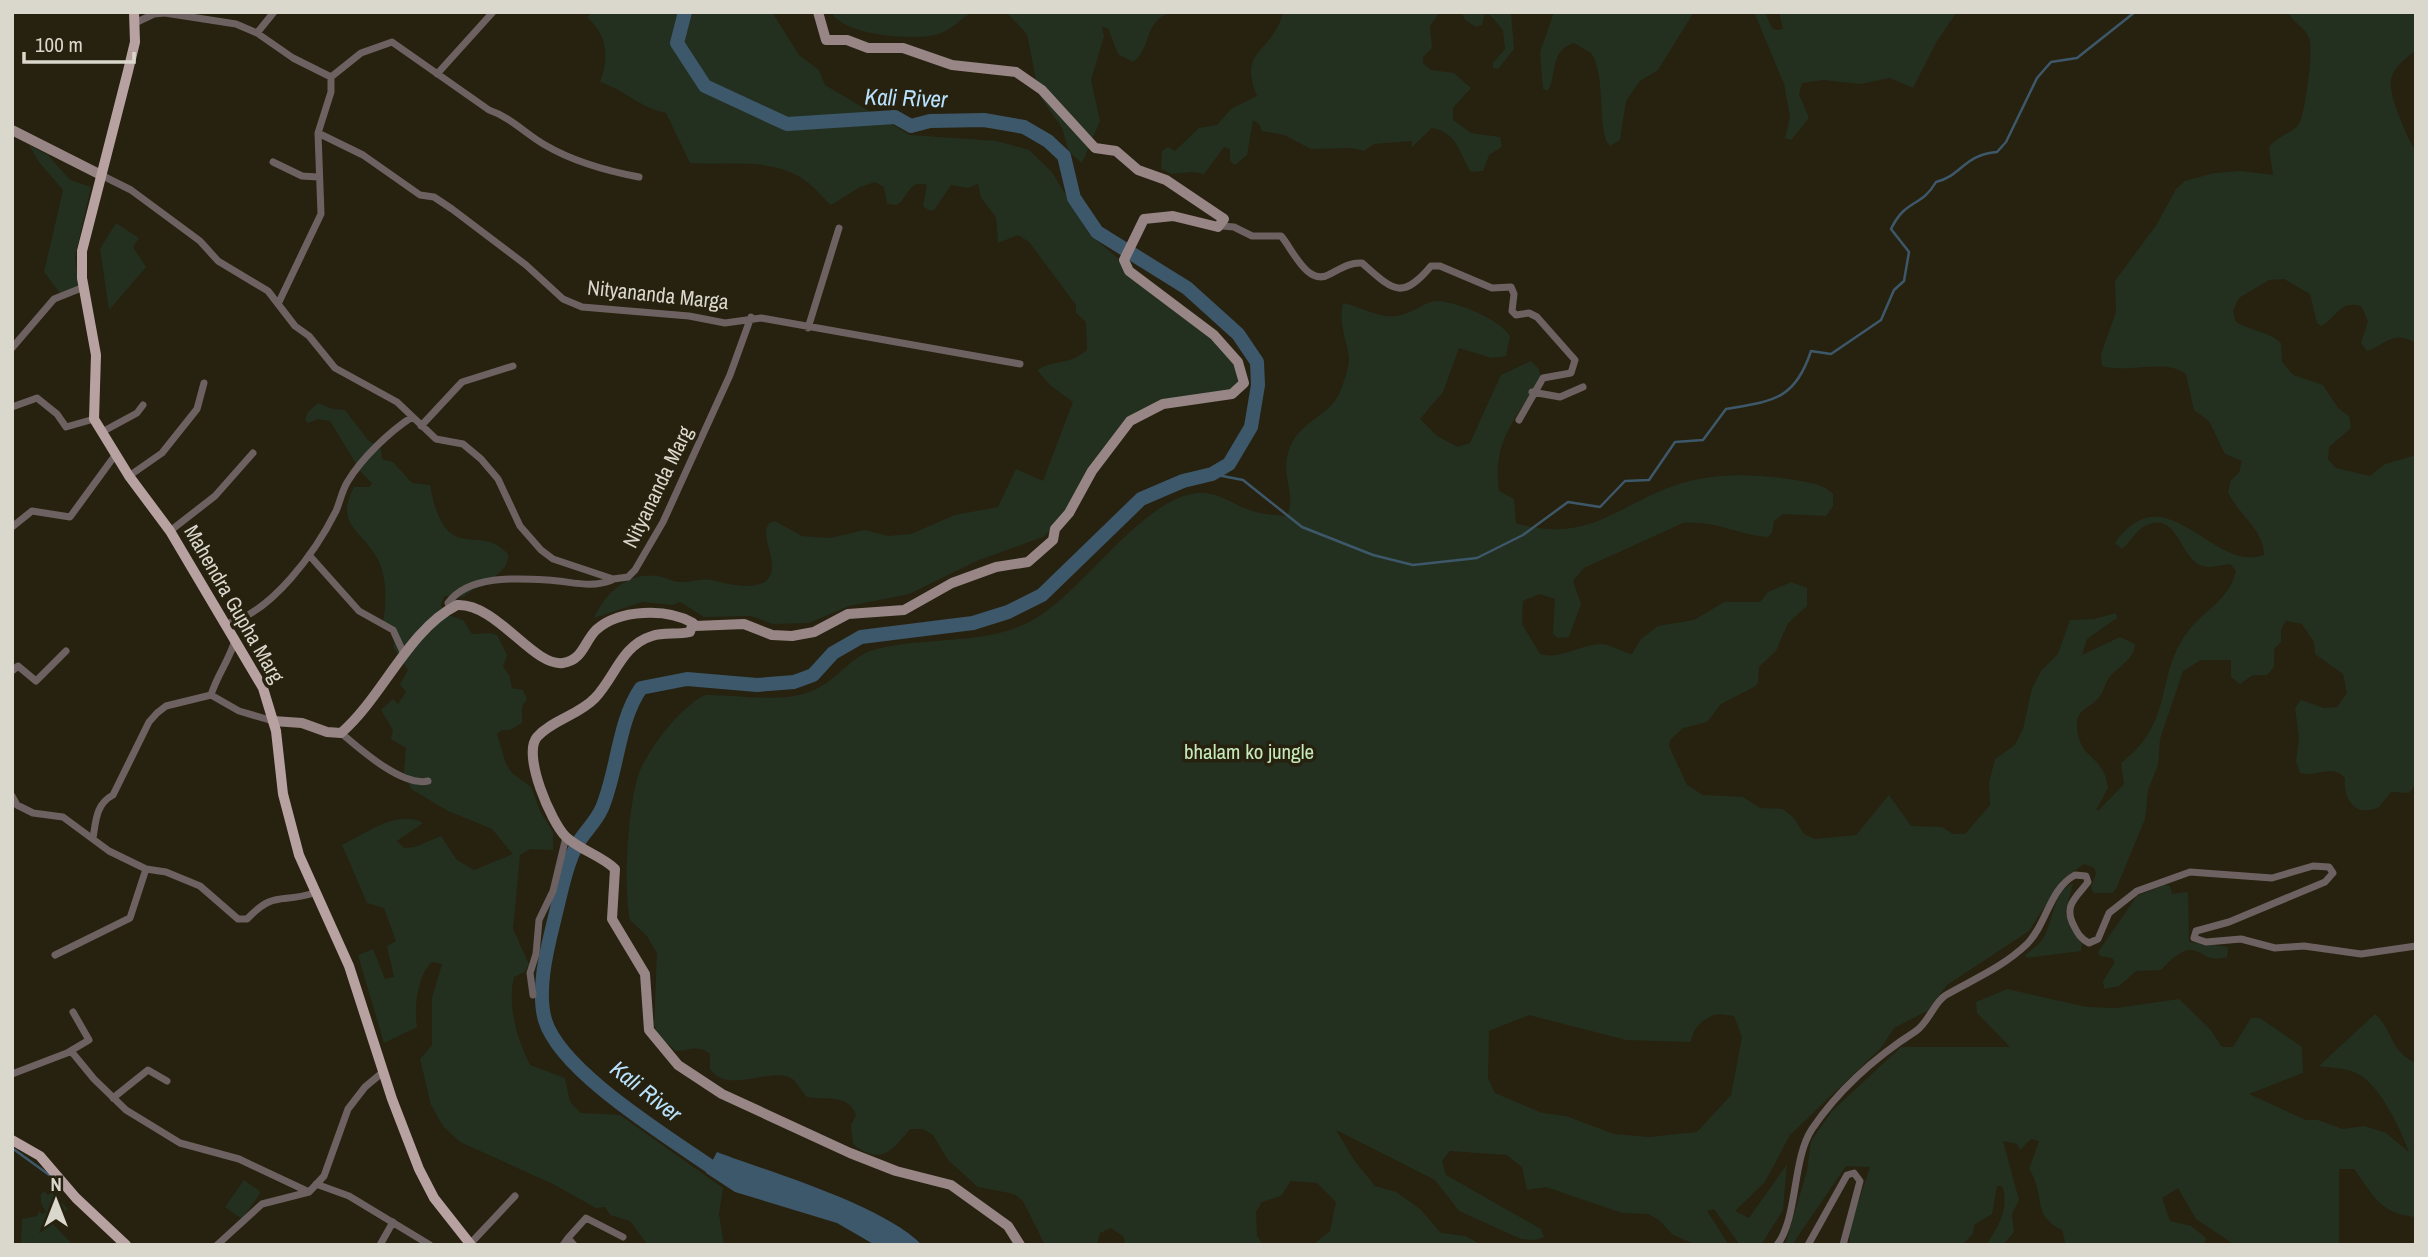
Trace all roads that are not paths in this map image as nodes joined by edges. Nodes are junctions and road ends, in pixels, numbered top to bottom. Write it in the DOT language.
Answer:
graph roads {
  1 [pos="274,12"];
  2 [pos="493,12"];
  3 [pos="818,12"];
  4 [pos="134,18"];
  5 [pos="257,33"];
  6 [pos="437,74"];
  7 [pos="331,77"];
  8 [pos="12,130"];
  9 [pos="318,133"];
  10 [pos="273,162"];
  11 [pos="102,175"];
  12 [pos="318,177"];
  13 [pos="639,177"];
  14 [pos="1222,226"];
  15 [pos="839,229"];
  16 [pos="85,287"];
  17 [pos="279,302"];
  18 [pos="751,317"];
  19 [pos="808,328"];
  20 [pos="12,348"];
  21 [pos="1020,364"];
  22 [pos="513,366"];
  23 [pos="204,383"];
  24 [pos="1583,387"];
  25 [pos="1532,392"];
  26 [pos="143,405"];
  27 [pos="12,407"];
  28 [pos="412,417"];
  29 [pos="94,419"];
  30 [pos="1518,420"];
  31 [pos="421,426"];
  32 [pos="102,432"];
  33 [pos="253,453"];
  34 [pos="116,454"];
  35 [pos="129,476"];
  36 [pos="12,527"];
  37 [pos="170,531"];
  38 [pos="309,555"];
  39 [pos="612,579"];
  40 [pos="450,608"];
  41 [pos="226,624"];
  42 [pos="695,626"];
  43 [pos="235,639"];
  44 [pos="66,651"];
  45 [pos="404,654"];
  46 [pos="12,671"];
  47 [pos="211,695"];
  48 [pos="273,721"];
  49 [pos="341,733"];
  50 [pos="428,781"];
  51 [pos="12,796"];
  52 [pos="93,838"];
  53 [pos="570,839"];
  54 [pos="146,869"];
  55 [pos="314,892"];
  56 [pos="2416,946"];
  57 [pos="55,955"];
  58 [pos="533,995"];
  59 [pos="73,1012"];
  60 [pos="71,1051"];
  61 [pos="383,1072"];
  62 [pos="12,1074"];
  63 [pos="167,1081"];
  64 [pos="113,1098"];
  65 [pos="12,1140"];
  66 [pos="316,1184"];
  67 [pos="309,1192"];
  68 [pos="515,1196"];
  69 [pos="393,1223"];
  70 [pos="623,1237"];
  71 [pos="568,1243"];
  72 [pos="470,1244"];
  73 [pos="126,1245"];
  74 [pos="218,1245"];
  75 [pos="380,1245"];
  76 [pos="430,1245"];
  77 [pos="1020,1245"];
  78 [pos="1777,1245"];
  79 [pos="1808,1245"];
  80 [pos="1843,1245"];
  1 -- 5 [label="street"];
  2 -- 6 [label="street"];
  3 -- 14 [label="main road"];
  4 -- 5 [label="street"];
  4 -- 11 [label="main road"];
  5 -- 7 [label="street"];
  6 -- 7 [label="street"];
  6 -- 13 [label="street"];
  7 -- 9 [label="street"];
  8 -- 11 [label="main road"];
  9 -- 12 [label="street"];
  9 -- 18 [label="street, Nityananda Marga"];
  10 -- 12 [label="street"];
  11 -- 16 [label="main road"];
  11 -- 17 [label="street"];
  12 -- 17 [label="street"];
  14 -- 25 [label="street"];
  14 -- 42 [label="main road"];
  15 -- 19 [label="street"];
  16 -- 20 [label="street"];
  16 -- 29 [label="main road"];
  17 -- 28 [label="street"];
  18 -- 19 [label="street, Nityananda Marga"];
  18 -- 39 [label="street, Nityananda Marg"];
  19 -- 21 [label="street, Nityananda Marga"];
  22 -- 31 [label="street"];
  23 -- 35 [label="street"];
  24 -- 25 [label="street"];
  25 -- 30 [label="street"];
  26 -- 32 [label="street"];
  27 -- 29 [label="street"];
  28 -- 31 [label="street"];
  28 -- 38 [label="street"];
  29 -- 32 [label="main road, Mahendra Gupha Marg"];
  31 -- 39 [label="street"];
  32 -- 34 [label="main road, Mahendra Gupha Marg"];
  33 -- 37 [label="street"];
  34 -- 35 [label="main road, Mahendra Gupha Marg"];
  34 -- 36 [label="street"];
  35 -- 37 [label="main road, Mahendra Gupha Marg"];
  37 -- 41 [label="main road, Mahendra Gupha Marg"];
  38 -- 41 [label="street"];
  38 -- 45 [label="street"];
  39 -- 40 [label="street"];
  40 -- 42 [label="main road"];
  40 -- 45 [label="main road"];
  41 -- 43 [label="main road, Mahendra Gupha Marg"];
  42 -- 53 [label="main road"];
  43 -- 47 [label="street"];
  43 -- 48 [label="main road, Mahendra Gupha Marg"];
  44 -- 46 [label="street"];
  45 -- 49 [label="main road"];
  47 -- 48 [label="street"];
  47 -- 52 [label="street"];
  48 -- 49 [label="main road"];
  48 -- 55 [label="main road, Mahendra Gupha Marg"];
  49 -- 50 [label="street"];
  51 -- 52 [label="street"];
  52 -- 54 [label="street"];
  53 -- 58 [label="street"];
  53 -- 77 [label="main road"];
  54 -- 55 [label="street"];
  54 -- 57 [label="street"];
  55 -- 61 [label="main road, Mahendra Gupha Marg"];
  56 -- 78 [label="street"];
  59 -- 60 [label="street"];
  60 -- 62 [label="street"];
  60 -- 64 [label="street"];
  61 -- 66 [label="street"];
  61 -- 72 [label="main road, Mahendra Gupha Marg"];
  63 -- 64 [label="street"];
  64 -- 67 [label="street"];
  65 -- 73 [label="main road"];
  66 -- 67 [label="street"];
  66 -- 69 [label="street"];
  67 -- 74 [label="street"];
  68 -- 72 [label="street"];
  69 -- 75 [label="street"];
  69 -- 76 [label="street"];
  70 -- 71 [label="street"];
  79 -- 80 [label="street"];
}
